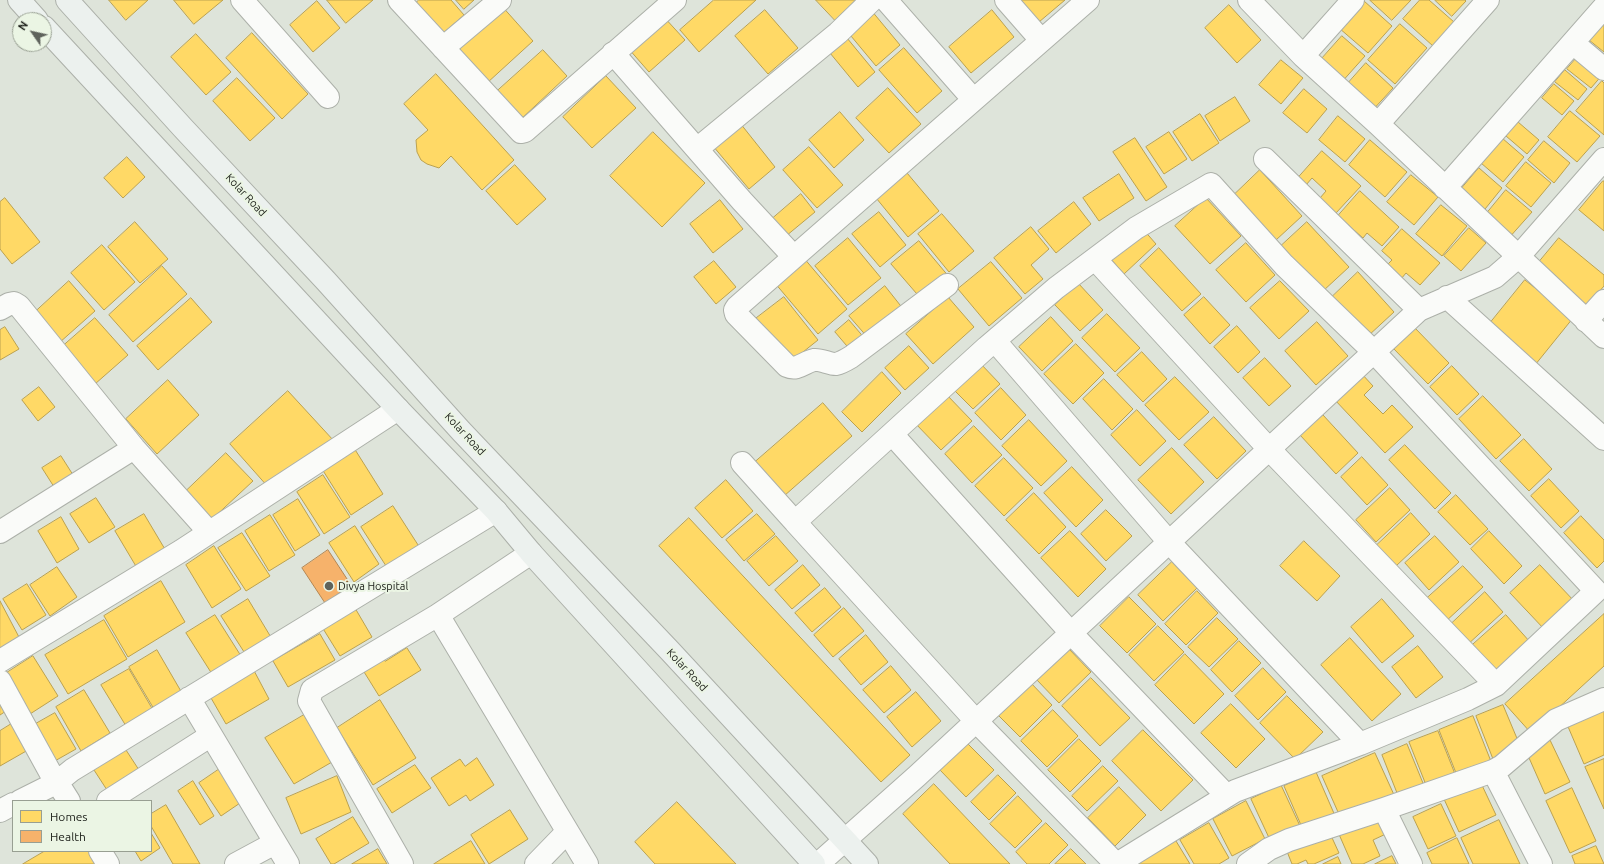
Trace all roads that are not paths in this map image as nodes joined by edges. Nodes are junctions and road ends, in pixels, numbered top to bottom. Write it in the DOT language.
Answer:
graph roads {
  1 [pos="19,0"];
  2 [pos="67,0"];
  3 [pos="242,0"];
  4 [pos="399,0"];
  5 [pos="500,0"];
  6 [pos="675,0"];
  7 [pos="872,0"];
  8 [pos="886,0"];
  9 [pos="1006,0"];
  10 [pos="1088,0"];
  11 [pos="1249,0"];
  12 [pos="1353,0"];
  13 [pos="1488,0"];
  14 [pos="1604,7"];
  15 [pos="30,12"];
  16 [pos="52,36"];
  17 [pos="1041,40"];
  18 [pos="1573,42"];
  19 [pos="443,48"];
  20 [pos="614,53"];
  21 [pos="1303,56"];
  22 [pos="1604,69"];
  23 [pos="328,97"];
  24 [pos="973,99"];
  25 [pos="1378,124"];
  26 [pos="697,149"];
  27 [pos="1265,159"];
  28 [pos="1604,160"];
  29 [pos="1445,188"];
  30 [pos="794,257"];
  31 [pos="1518,257"];
  32 [pos="1095,259"];
  33 [pos="947,285"];
  34 [pos="1447,297"];
  35 [pos="1604,301"];
  36 [pos="0,309"];
  37 [pos="1419,310"];
  38 [pos="1586,321"];
  39 [pos="1604,337"];
  40 [pos="995,340"];
  41 [pos="1374,352"];
  42 [pos="398,409"];
  43 [pos="892,434"];
  44 [pos="1604,439"];
  45 [pos="134,448"];
  46 [pos="1269,449"];
  47 [pos="742,463"];
  48 [pos="496,511"];
  49 [pos="795,522"];
  50 [pos="0,532"];
  51 [pos="209,532"];
  52 [pos="1169,542"];
  53 [pos="531,553"];
  54 [pos="1600,588"];
  55 [pos="438,615"];
  56 [pos="1071,633"];
  57 [pos="0,661"];
  58 [pos="0,681"];
  59 [pos="1496,685"];
  60 [pos="189,698"];
  61 [pos="1604,699"];
  62 [pos="976,721"];
  63 [pos="210,736"];
  64 [pos="1360,744"];
  65 [pos="1493,771"];
  66 [pos="56,782"];
  67 [pos="1227,796"];
  68 [pos="22,800"];
  69 [pos="68,800"];
  70 [pos="110,800"];
  71 [pos="12,805"];
  72 [pos="1384,809"];
  73 [pos="0,811"];
  74 [pos="567,832"];
  75 [pos="845,840"];
  76 [pos="275,843"];
  77 [pos="101,852"];
  78 [pos="1273,856"];
  79 [pos="108,864"];
  80 [pos="236,864"];
  81 [pos="288,864"];
  82 [pos="402,864"];
  83 [pos="536,864"];
  84 [pos="587,864"];
  85 [pos="814,864"];
  86 [pos="818,864"];
  87 [pos="867,864"];
  88 [pos="1248,864"];
  89 [pos="1411,864"];
  90 [pos="1541,864"];
  1 -- 15 [label="main road"];
  2 -- 75 [label="main road, Kolar Road"];
  3 -- 23 [label="street"];
  4 -- 19 [label="street"];
  5 -- 19 [label="street"];
  6 -- 20 [label="street"];
  7 -- 26 [label="street"];
  8 -- 24 [label="street"];
  9 -- 17 [label="street"];
  10 -- 17 [label="street"];
  11 -- 21 [label="street"];
  12 -- 21 [label="street"];
  13 -- 25 [label="street"];
  14 -- 18 [label="street"];
  16 -- 42 [label="main road"];
  17 -- 24 [label="street"];
  18 -- 22 [label="street"];
  18 -- 29 [label="street"];
  19 -- 20 [label="street"];
  20 -- 26 [label="street"];
  21 -- 25 [label="street"];
  24 -- 30 [label="street"];
  25 -- 29 [label="street"];
  26 -- 30 [label="street"];
  27 -- 37 [label="street"];
  28 -- 31 [label="street"];
  29 -- 31 [label="street"];
  30 -- 33 [label="street"];
  31 -- 34 [label="street"];
  31 -- 38 [label="street"];
  32 -- 40 [label="street"];
  32 -- 41 [label="street"];
  32 -- 46 [label="street"];
  34 -- 37 [label="street"];
  34 -- 44 [label="street"];
  35 -- 38 [label="street"];
  36 -- 45 [label="street"];
  37 -- 41 [label="street"];
  38 -- 39 [label="street"];
  40 -- 43 [label="street"];
  40 -- 52 [label="street"];
  41 -- 46 [label="street"];
  41 -- 54 [label="street"];
  42 -- 48 [label="main road"];
  42 -- 51 [label="street"];
  43 -- 49 [label="street"];
  43 -- 56 [label="street"];
  45 -- 50 [label="street"];
  45 -- 51 [label="street"];
  46 -- 52 [label="street"];
  46 -- 59 [label="street"];
  47 -- 49 [label="street"];
  48 -- 53 [label="main road"];
  48 -- 60 [label="street"];
  49 -- 62 [label="street"];
  51 -- 57 [label="street"];
  52 -- 56 [label="street"];
  52 -- 64 [label="street"];
  53 -- 55 [label="street"];
  53 -- 85 [label="main road"];
  54 -- 59 [label="street"];
  55 -- 74 [label="street"];
  55 -- 82 [label="street"];
  56 -- 62 [label="street"];
  56 -- 67 [label="street"];
  58 -- 66 [label="street"];
  59 -- 64 [label="street"];
  60 -- 63 [label="street"];
  60 -- 66 [label="street"];
  61 -- 65 [label="street"];
  62 -- 67 [label="street"];
  62 -- 75 [label="street"];
  63 -- 70 [label="street"];
  63 -- 76 [label="street"];
  64 -- 67 [label="street"];
  65 -- 72 [label="street"];
  65 -- 90 [label="street"];
  66 -- 68 [label="street"];
  66 -- 69 [label="street"];
  71 -- 73 [label="street"];
  72 -- 78 [label="street"];
  72 -- 89 [label="street"];
  74 -- 83 [label="street"];
  74 -- 84 [label="street"];
  75 -- 86 [label="street"];
  75 -- 87 [label="main road, Kolar Road"];
  76 -- 80 [label="street"];
  76 -- 81 [label="street"];
  77 -- 79 [label="street"];
  78 -- 88 [label="street"];
}
